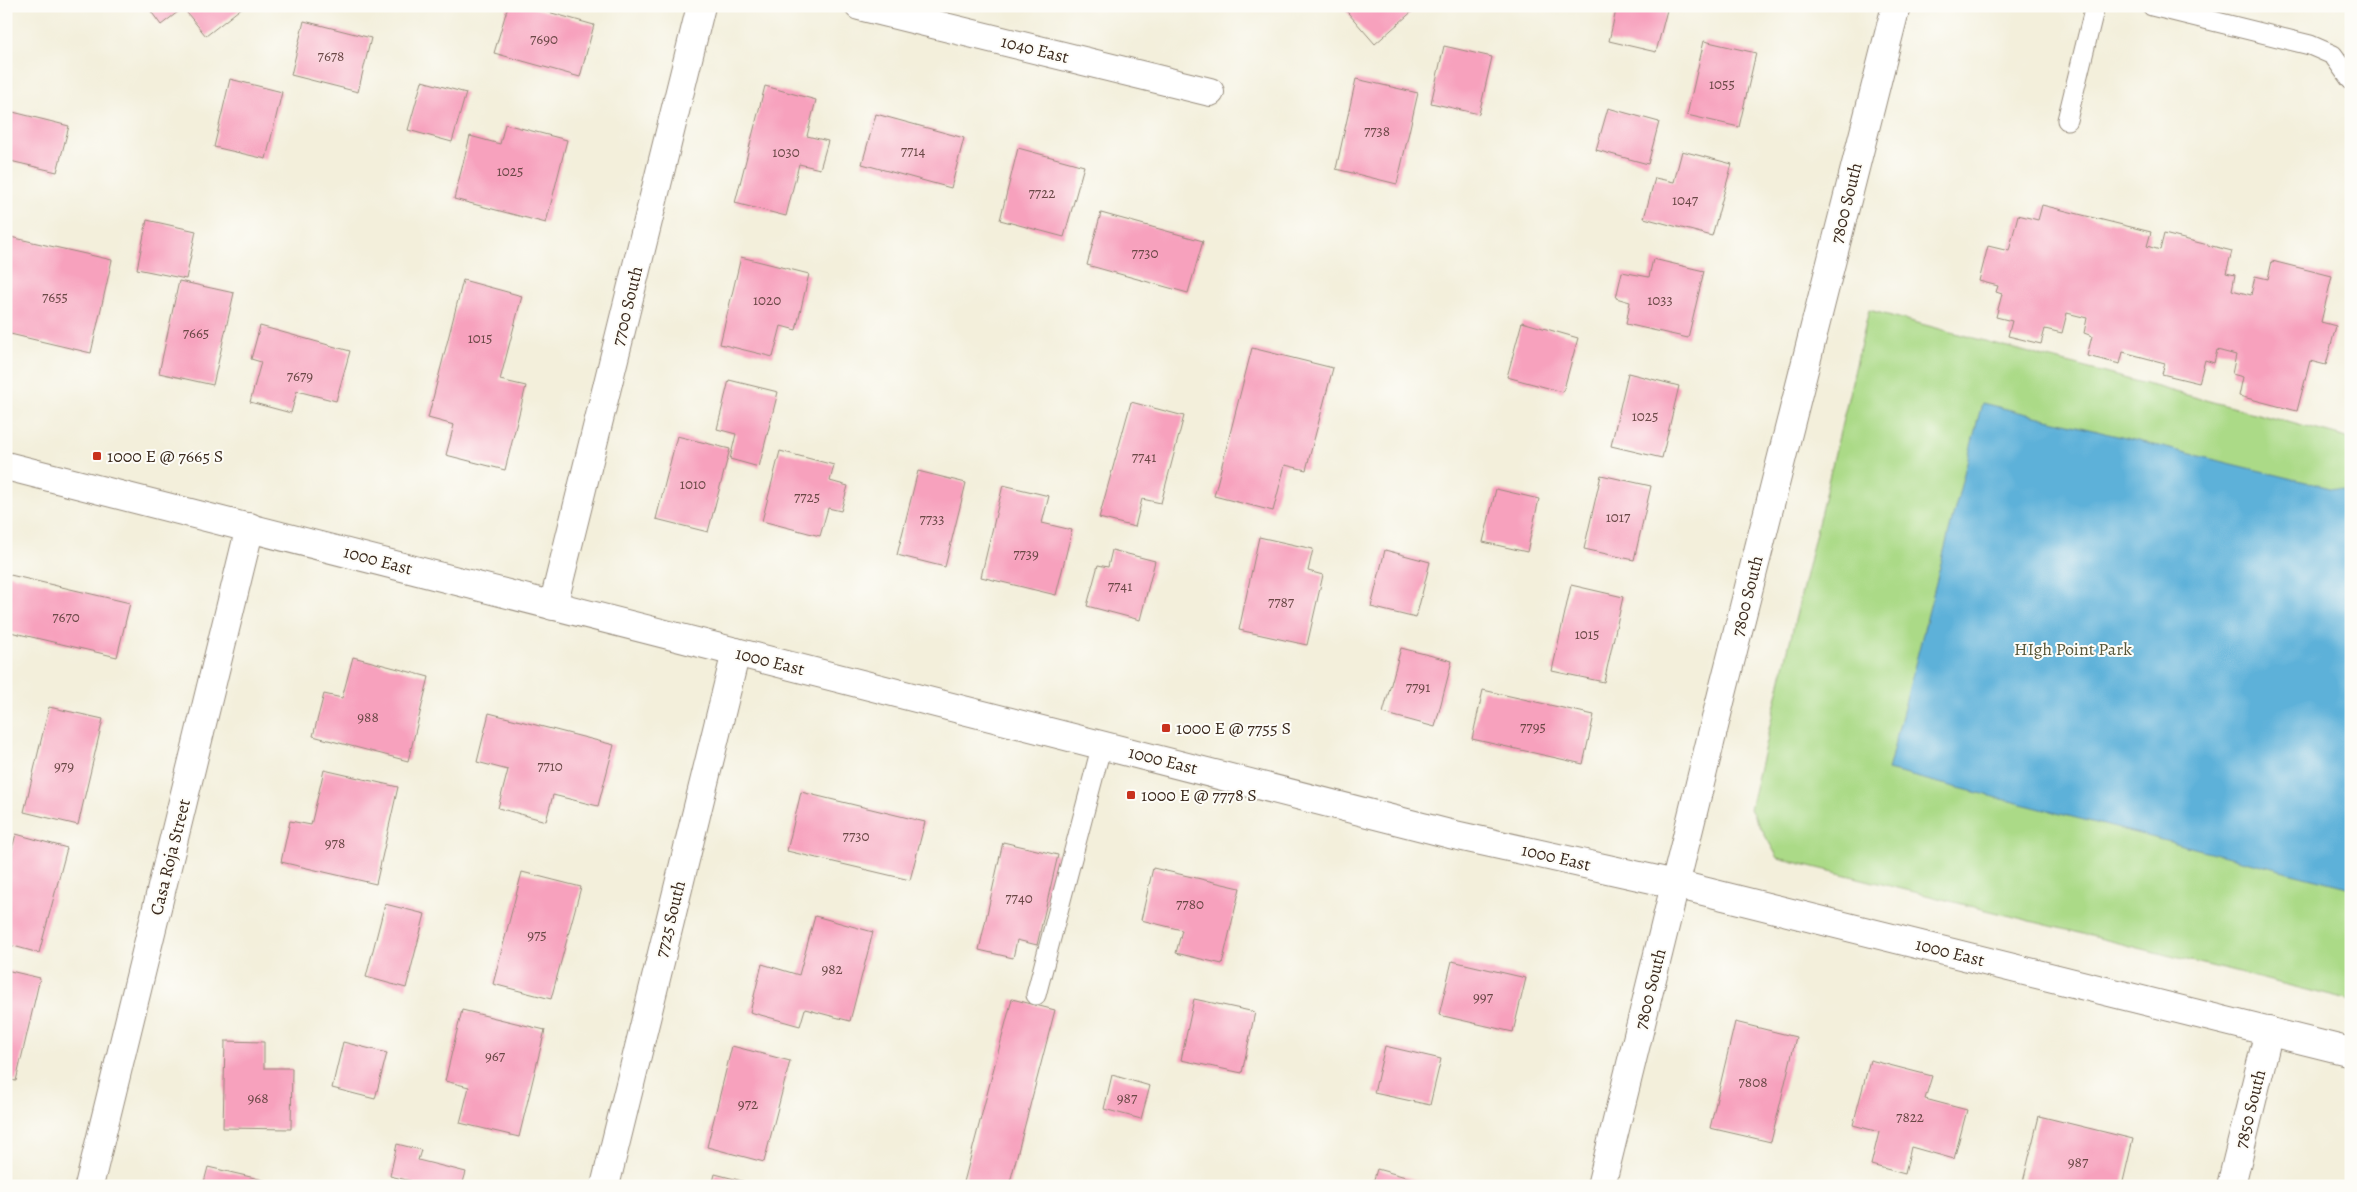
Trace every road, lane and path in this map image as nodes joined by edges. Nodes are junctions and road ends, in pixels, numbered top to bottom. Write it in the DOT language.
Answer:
graph roads {
  1 [pos="701,6"];
  2 [pos="859,6"];
  3 [pos="1896,6"];
  4 [pos="2095,6"];
  5 [pos="2152,6"];
  6 [pos="2351,80"];
  7 [pos="1210,92"];
  8 [pos="2066,120"];
  9 [pos="6,466"];
  10 [pos="250,527"];
  11 [pos="553,606"];
  12 [pos="736,652"];
  13 [pos="1102,744"];
  14 [pos="1676,884"];
  15 [pos="1036,995"];
  16 [pos="2269,1031"];
  17 [pos="2351,1052"];
  18 [pos="89,1186"];
  19 [pos="605,1186"];
  20 [pos="1601,1186"];
  21 [pos="2231,1186"];
  1 -- 11 [label="street, 7700 South"];
  2 -- 7 [label="street, 1040 East"];
  3 -- 14 [label="street, 7800 South"];
  4 -- 8 [label="lane"];
  5 -- 6 [label="lane"];
  9 -- 10 [label="street, 1000 East"];
  10 -- 11 [label="street, 1000 East"];
  10 -- 18 [label="street, Casa Roja Street"];
  11 -- 12 [label="street, 1000 East"];
  12 -- 13 [label="street, 1000 East"];
  12 -- 19 [label="street, 7725 South"];
  13 -- 14 [label="street, 1000 East"];
  13 -- 15 [label="lane"];
  14 -- 16 [label="street, 1000 East"];
  14 -- 20 [label="street, 7800 South"];
  16 -- 17 [label="street, 1000 East"];
  16 -- 21 [label="street, 7850 South"];
}
